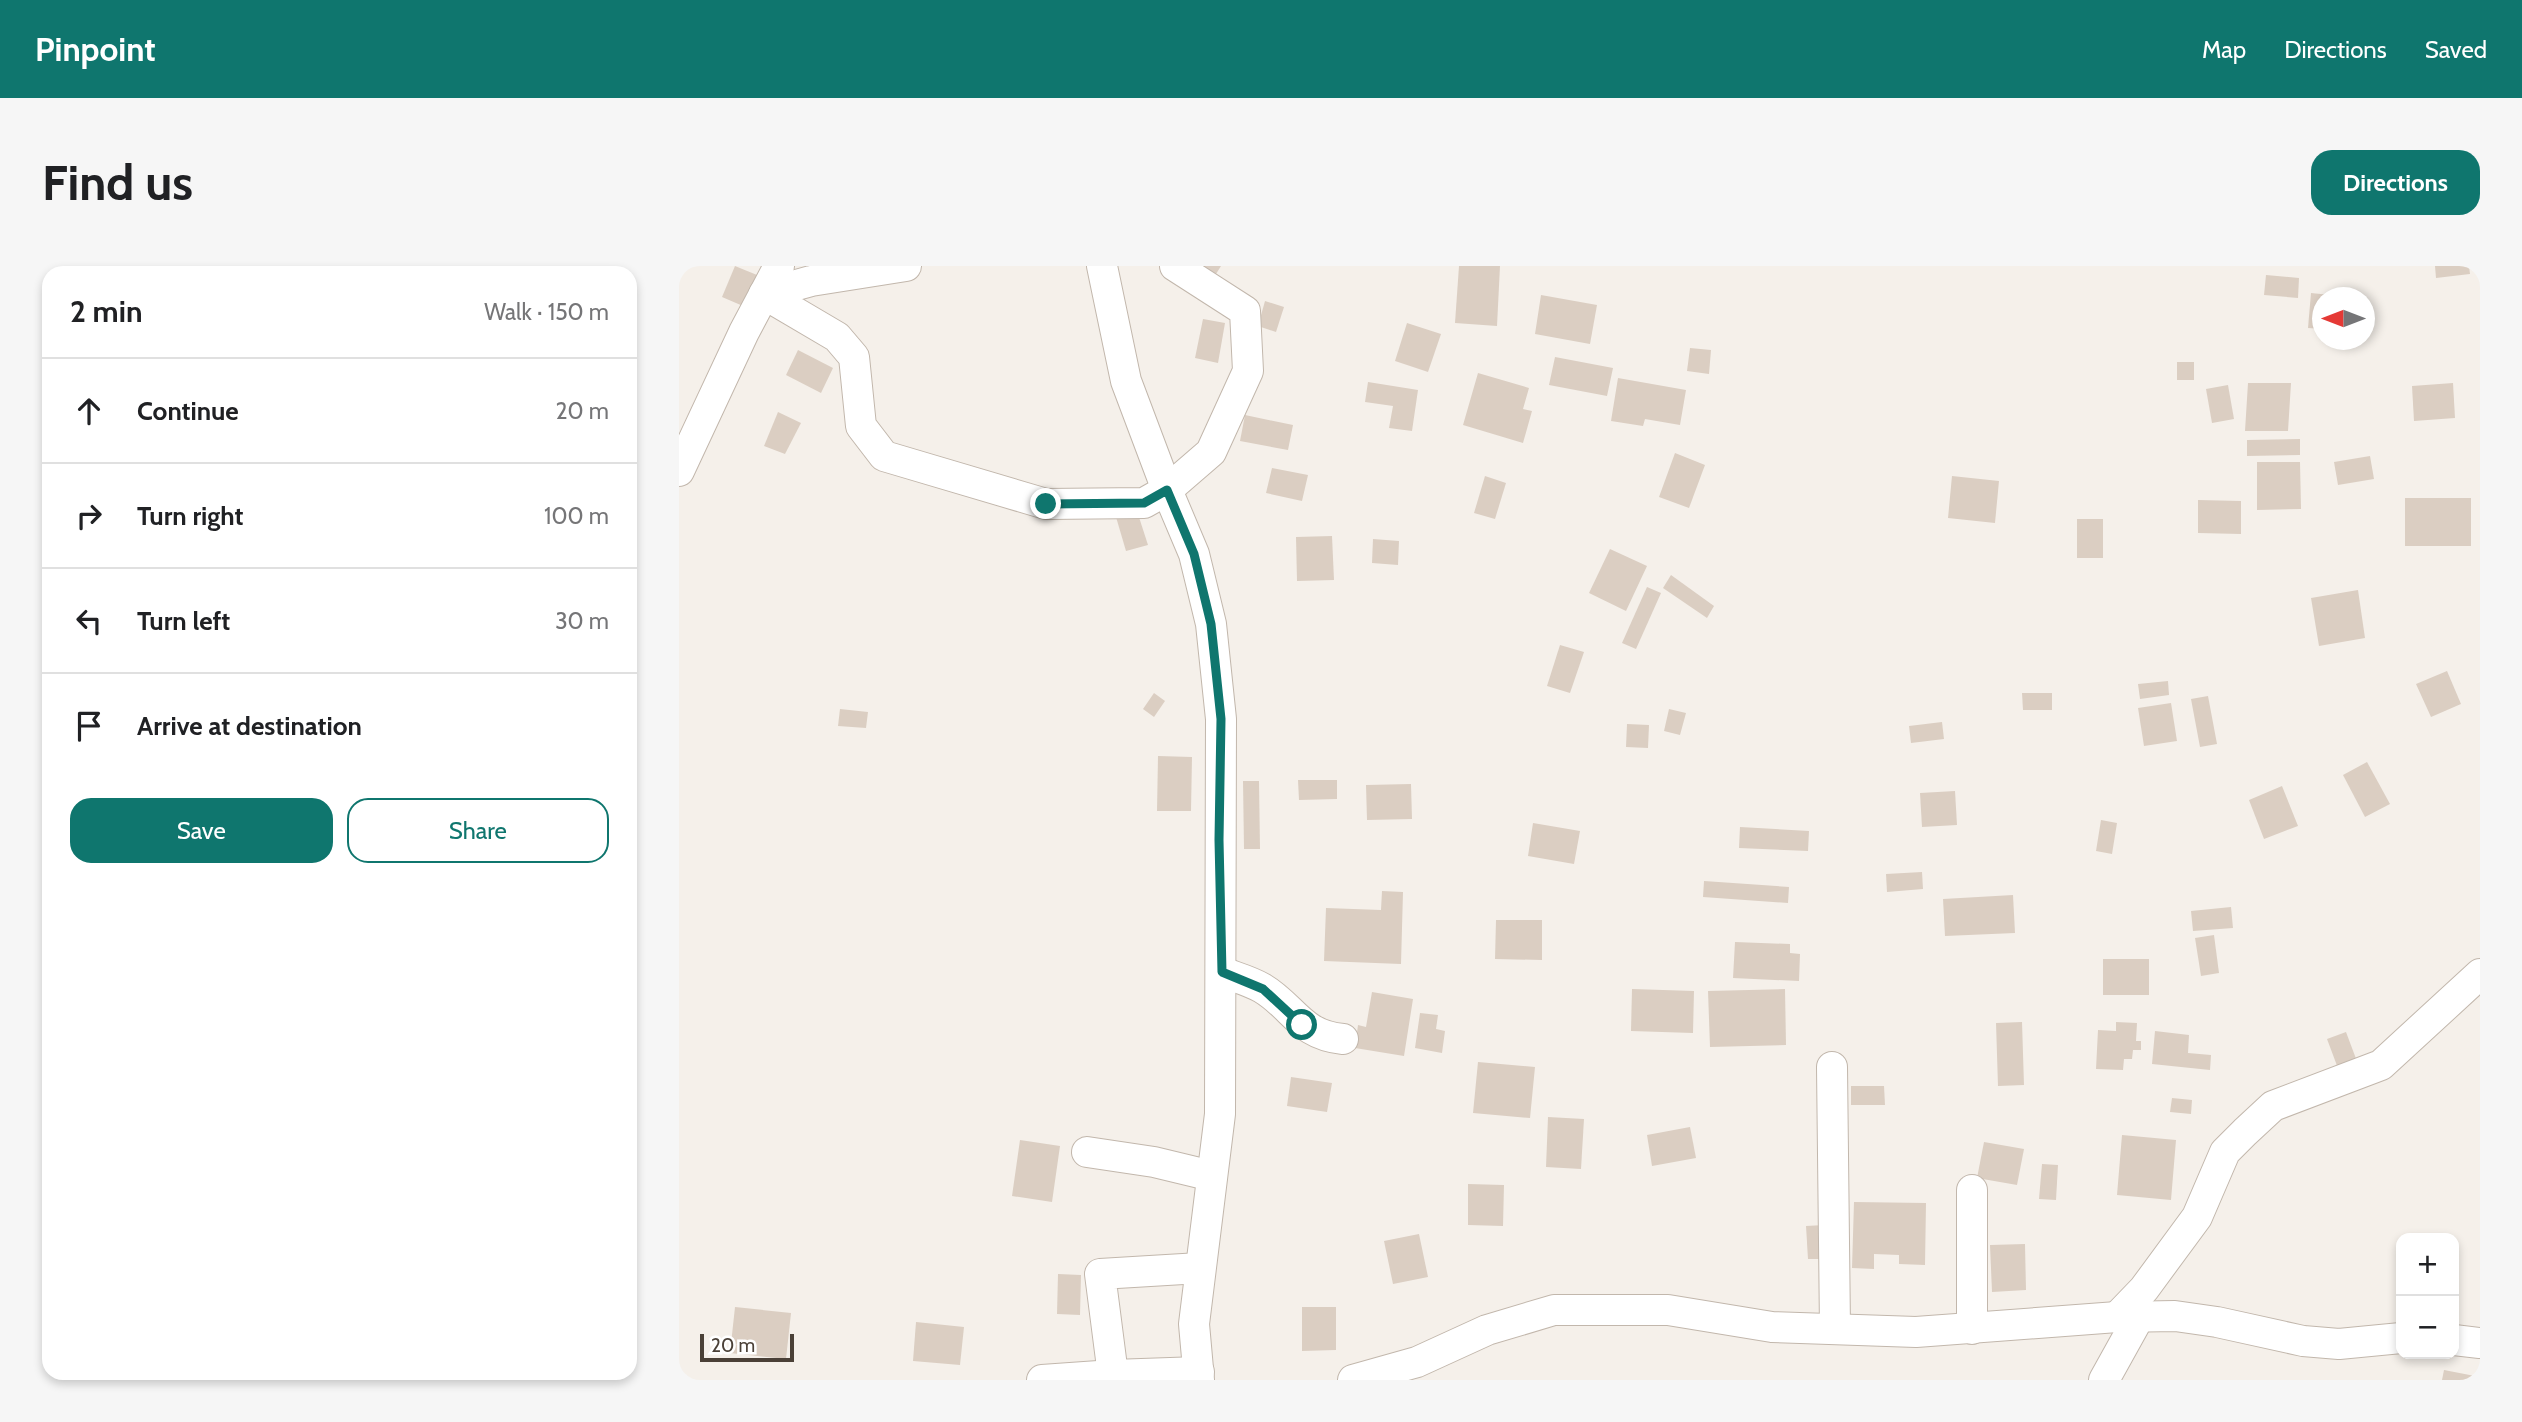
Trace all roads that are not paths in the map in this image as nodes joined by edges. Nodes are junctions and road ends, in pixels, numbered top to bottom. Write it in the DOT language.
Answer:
graph roads {
  1 [pos="779,266"];
  2 [pos="906,266"];
  3 [pos="1102,266"];
  4 [pos="1175,266"];
  5 [pos="764,294"];
  6 [pos="679,471"];
  7 [pos="1167,490"];
  8 [pos="1222,972"];
  9 [pos="2480,974"];
  10 [pos="1343,1039"];
  11 [pos="1832,1067"];
  12 [pos="1087,1152"];
  13 [pos="1212,1175"];
  14 [pos="1972,1190"];
  15 [pos="1200,1268"];
  16 [pos="2128,1317"];
  17 [pos="1835,1329"];
  18 [pos="1972,1329"];
  19 [pos="2396,1338"];
  20 [pos="2459,1341"];
  21 [pos="2480,1343"];
  22 [pos="1113,1374"];
  23 [pos="1199,1376"];
  24 [pos="1042,1380"];
  25 [pos="1353,1380"];
  26 [pos="2104,1380"];
  1 -- 5 [label="street"];
  2 -- 5 [label="street"];
  3 -- 7 [label="street"];
  4 -- 7 [label="street"];
  5 -- 6 [label="street"];
  5 -- 7 [label="street"];
  7 -- 8 [label="street"];
  8 -- 10 [label="street"];
  8 -- 13 [label="street"];
  9 -- 16 [label="street"];
  11 -- 17 [label="street"];
  12 -- 13 [label="street"];
  13 -- 15 [label="street"];
  14 -- 18 [label="street"];
  15 -- 22 [label="street"];
  15 -- 23 [label="street"];
  16 -- 18 [label="street"];
  16 -- 19 [label="street"];
  16 -- 26 [label="street"];
  17 -- 18 [label="street"];
  17 -- 25 [label="street"];
  20 -- 21 [label="street"];
  22 -- 23 [label="street"];
  22 -- 24 [label="street"];
}
